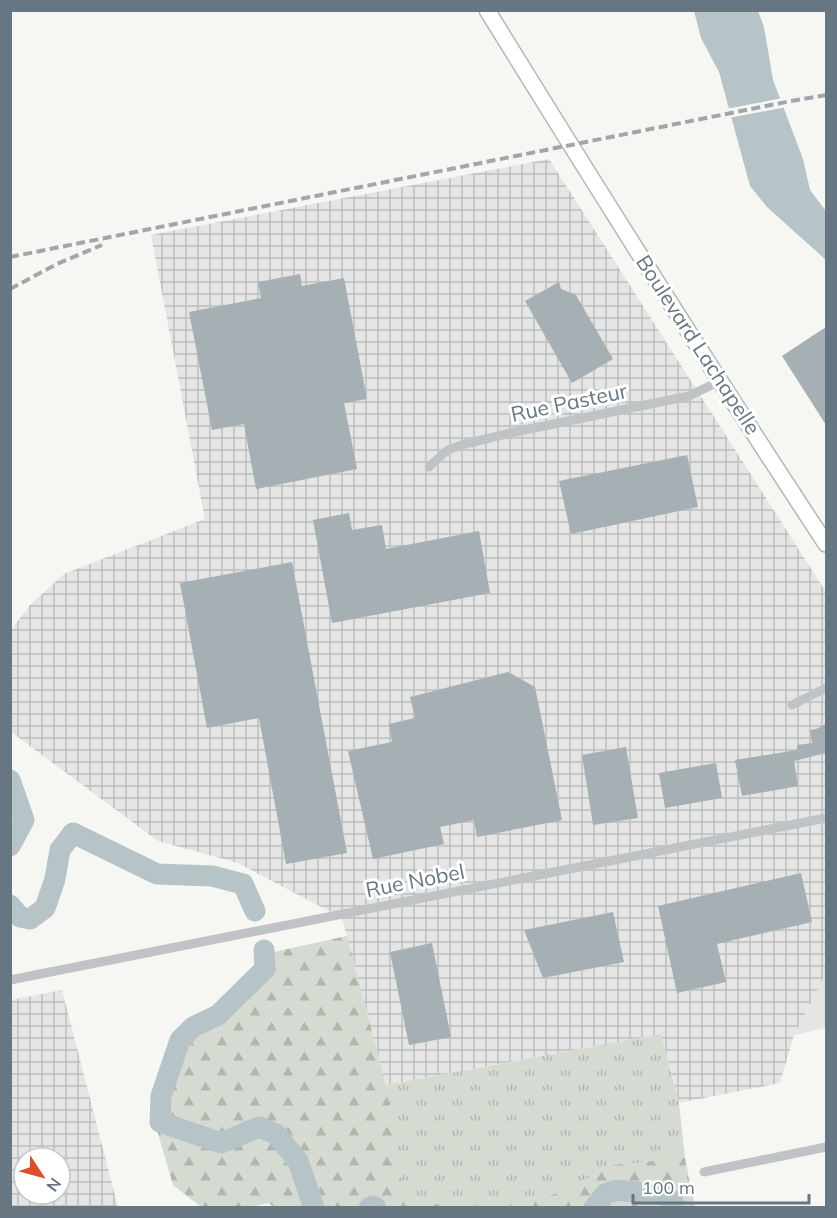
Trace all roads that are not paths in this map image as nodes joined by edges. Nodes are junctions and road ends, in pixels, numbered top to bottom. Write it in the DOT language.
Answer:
graph roads {
  1 [pos="487,10"];
  2 [pos="720,381"];
  3 [pos="429,467"];
  4 [pos="826,544"];
  5 [pos="826,688"];
  6 [pos="792,705"];
  7 [pos="826,818"];
  8 [pos="10,980"];
  9 [pos="826,1147"];
  10 [pos="704,1172"];
  1 -- 2 [label="main road, Boulevard Lachapelle"];
  2 -- 3 [label="street, Rue Pasteur"];
  2 -- 4 [label="main road, Boulevard Lachapelle"];
  5 -- 6 [label="street"];
  7 -- 8 [label="street, Rue Nobel"];
  9 -- 10 [label="street"];
}
